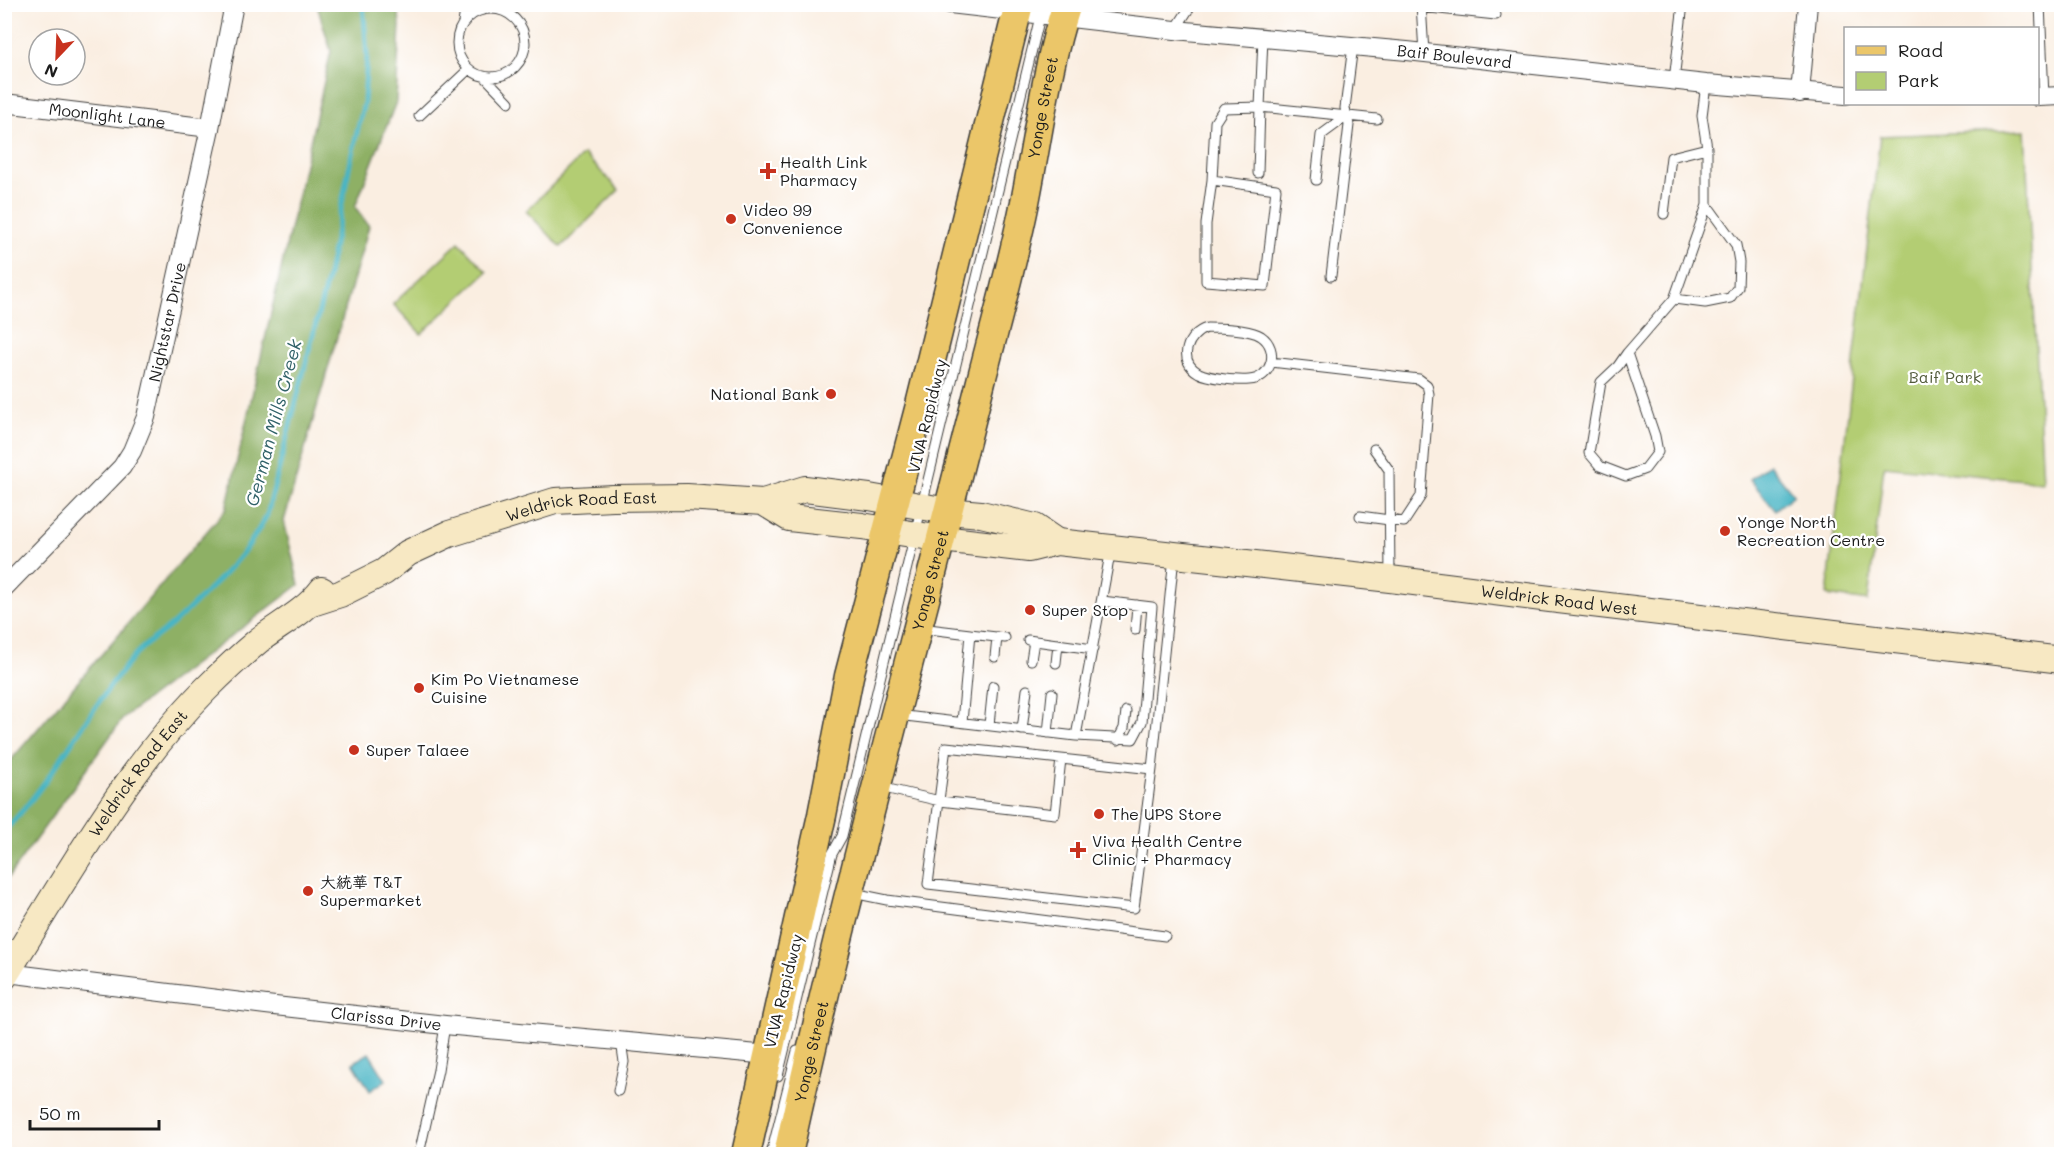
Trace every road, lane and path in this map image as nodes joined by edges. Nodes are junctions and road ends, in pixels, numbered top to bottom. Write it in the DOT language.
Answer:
graph roads {
  1 [pos="234,4"];
  2 [pos="466,4"];
  3 [pos="950,4"];
  4 [pos="1192,4"];
  5 [pos="1683,4"];
  6 [pos="1808,4"];
  7 [pos="2040,4"];
  8 [pos="1420,6"];
  9 [pos="497,7"];
  10 [pos="1041,10"];
  11 [pos="1496,15"];
  12 [pos="463,25"];
  13 [pos="1175,30"];
  14 [pos="1263,38"];
  15 [pos="1353,46"];
  16 [pos="1424,53"];
  17 [pos="469,69"];
  18 [pos="484,76"];
  19 [pos="1674,80"];
  20 [pos="1706,84"];
  21 [pos="1800,93"];
  22 [pos="1844,95"];
  23 [pos="2048,96"];
  24 [pos="509,102"];
  25 [pos="4,103"];
  26 [pos="1260,107"];
  27 [pos="419,116"];
  28 [pos="1347,116"];
  29 [pos="1377,119"];
  30 [pos="210,128"];
  31 [pos="1707,148"];
  32 [pos="1258,173"];
  33 [pos="1212,180"];
  34 [pos="1316,180"];
  35 [pos="1707,206"];
  36 [pos="1664,214"];
  37 [pos="1331,276"];
  38 [pos="1674,299"];
  39 [pos="1627,353"];
  40 [pos="1271,362"];
  41 [pos="1374,449"];
  42 [pos="763,502"];
  43 [pos="921,506"];
  44 [pos="1360,516"];
  45 [pos="1389,520"];
  46 [pos="915,534"];
  47 [pos="1057,542"];
  48 [pos="1110,549"];
  49 [pos="1174,556"];
  50 [pos="1390,579"];
  51 [pos="4,588"];
  52 [pos="1102,601"];
  53 [pos="1137,605"];
  54 [pos="917,628"];
  55 [pos="1135,630"];
  56 [pos="970,634"];
  57 [pos="1058,644"];
  58 [pos="1093,649"];
  59 [pos="995,657"];
  60 [pos="1031,660"];
  61 [pos="2061,660"];
  62 [pos="1056,663"];
  63 [pos="993,686"];
  64 [pos="1027,690"];
  65 [pos="1052,693"];
  66 [pos="1126,711"];
  67 [pos="895,715"];
  68 [pos="962,722"];
  69 [pos="989,725"];
  70 [pos="1022,730"];
  71 [pos="1048,733"];
  72 [pos="1076,736"];
  73 [pos="1118,740"];
  74 [pos="1061,759"];
  75 [pos="1152,769"];
  76 [pos="878,786"];
  77 [pos="940,801"];
  78 [pos="842,836"];
  79 [pos="845,856"];
  80 [pos="851,892"];
  81 [pos="1165,936"];
  82 [pos="6,975"];
  83 [pos="445,1024"];
  84 [pos="799,1040"];
  85 [pos="621,1041"];
  86 [pos="769,1055"];
  87 [pos="776,1085"];
  88 [pos="618,1091"];
  89 [pos="419,1155"];
  90 [pos="746,1155"];
  91 [pos="771,1155"];
  92 [pos="788,1155"];
  1 -- 30 [label="street, Nightstar Drive"];
  2 -- 12 [label="lane"];
  3 -- 10 [label="street, Baif Boulevard"];
  4 -- 13 [label="lane"];
  5 -- 19 [label="lane"];
  6 -- 21 [label="street"];
  7 -- 23 [label="lane"];
  8 -- 11 [label="lane"];
  8 -- 16 [label="lane"];
  9 -- 12 [label="lane"];
  9 -- 18 [label="lane"];
  10 -- 13 [label="street, Baif Boulevard"];
  10 -- 43 [label="main road, Yonge Street"];
  10 -- 43 [label="main road, Yonge Street"];
  12 -- 17 [label="lane"];
  13 -- 14 [label="street, Baif Boulevard"];
  14 -- 15 [label="street, Baif Boulevard"];
  14 -- 26 [label="lane"];
  15 -- 16 [label="street, Baif Boulevard"];
  15 -- 28 [label="lane"];
  16 -- 19 [label="street, Baif Boulevard"];
  17 -- 18 [label="lane"];
  17 -- 27 [label="lane"];
  18 -- 24 [label="lane"];
  19 -- 20 [label="street, Baif Boulevard"];
  20 -- 21 [label="street, Baif Boulevard"];
  20 -- 31 [label="lane"];
  21 -- 22 [label="street, Baif Boulevard"];
  25 -- 30 [label="street, Moonlight Lane"];
  26 -- 28 [label="lane"];
  26 -- 32 [label="lane"];
  26 -- 33 [label="lane"];
  28 -- 29 [label="lane"];
  28 -- 34 [label="lane"];
  28 -- 37 [label="lane"];
  30 -- 51 [label="street, Nightstar Drive"];
  31 -- 35 [label="lane"];
  31 -- 36 [label="lane"];
  33 -- 33 [label="lane"];
  35 -- 38 [label="lane"];
  35 -- 38 [label="lane"];
  38 -- 39 [label="lane"];
  39 -- 39 [label="lane"];
  40 -- 40 [label="lane"];
  40 -- 45 [label="lane"];
  41 -- 45 [label="lane"];
  42 -- 43 [label="street, Weldrick Road East"];
  42 -- 46 [label="street, Weldrick Road East"];
  42 -- 82 [label="street, Weldrick Road East"];
  43 -- 46 [label="main road, Yonge Street"];
  43 -- 46 [label="main road, Yonge Street"];
  43 -- 47 [label="street, Weldrick Road West"];
  44 -- 45 [label="lane"];
  45 -- 50 [label="lane"];
  46 -- 47 [label="street, Weldrick Road West"];
  46 -- 54 [label="main road, Yonge Street"];
  46 -- 78 [label="lane, VIVA Rapidway"];
  46 -- 86 [label="main road, Yonge Street"];
  47 -- 48 [label="street, Weldrick Road West"];
  48 -- 49 [label="street, Weldrick Road West"];
  48 -- 52 [label="lane"];
  49 -- 50 [label="street, Weldrick Road West"];
  49 -- 75 [label="lane"];
  50 -- 61 [label="street, Weldrick Road West"];
  52 -- 53 [label="lane"];
  52 -- 58 [label="lane"];
  53 -- 55 [label="lane"];
  53 -- 73 [label="lane"];
  54 -- 56 [label="lane"];
  54 -- 67 [label="main road, Yonge Street"];
  56 -- 59 [label="lane"];
  56 -- 68 [label="lane"];
  57 -- 58 [label="lane"];
  57 -- 60 [label="lane"];
  57 -- 62 [label="lane"];
  58 -- 72 [label="lane"];
  63 -- 69 [label="lane"];
  64 -- 70 [label="lane"];
  65 -- 71 [label="lane"];
  66 -- 73 [label="lane"];
  67 -- 68 [label="lane"];
  67 -- 76 [label="main road, Yonge Street"];
  68 -- 69 [label="lane"];
  69 -- 70 [label="lane"];
  70 -- 71 [label="lane"];
  71 -- 72 [label="lane"];
  72 -- 73 [label="lane"];
  74 -- 75 [label="lane"];
  74 -- 77 [label="lane"];
  74 -- 77 [label="lane"];
  75 -- 77 [label="lane"];
  76 -- 77 [label="lane"];
  76 -- 80 [label="main road, Yonge Street"];
  78 -- 79 [label="lane, VIVA Rapidway"];
  78 -- 87 [label="lane, VIVA Rapidway"];
  80 -- 81 [label="lane"];
  80 -- 92 [label="main road, Yonge Street"];
  82 -- 83 [label="street, Clarissa Drive"];
  83 -- 85 [label="street, Clarissa Drive"];
  83 -- 89 [label="lane"];
  84 -- 91 [label="lane, VIVA Rapidway"];
  85 -- 86 [label="street, Clarissa Drive"];
  85 -- 88 [label="lane"];
  86 -- 90 [label="main road, Yonge Street"];
}
